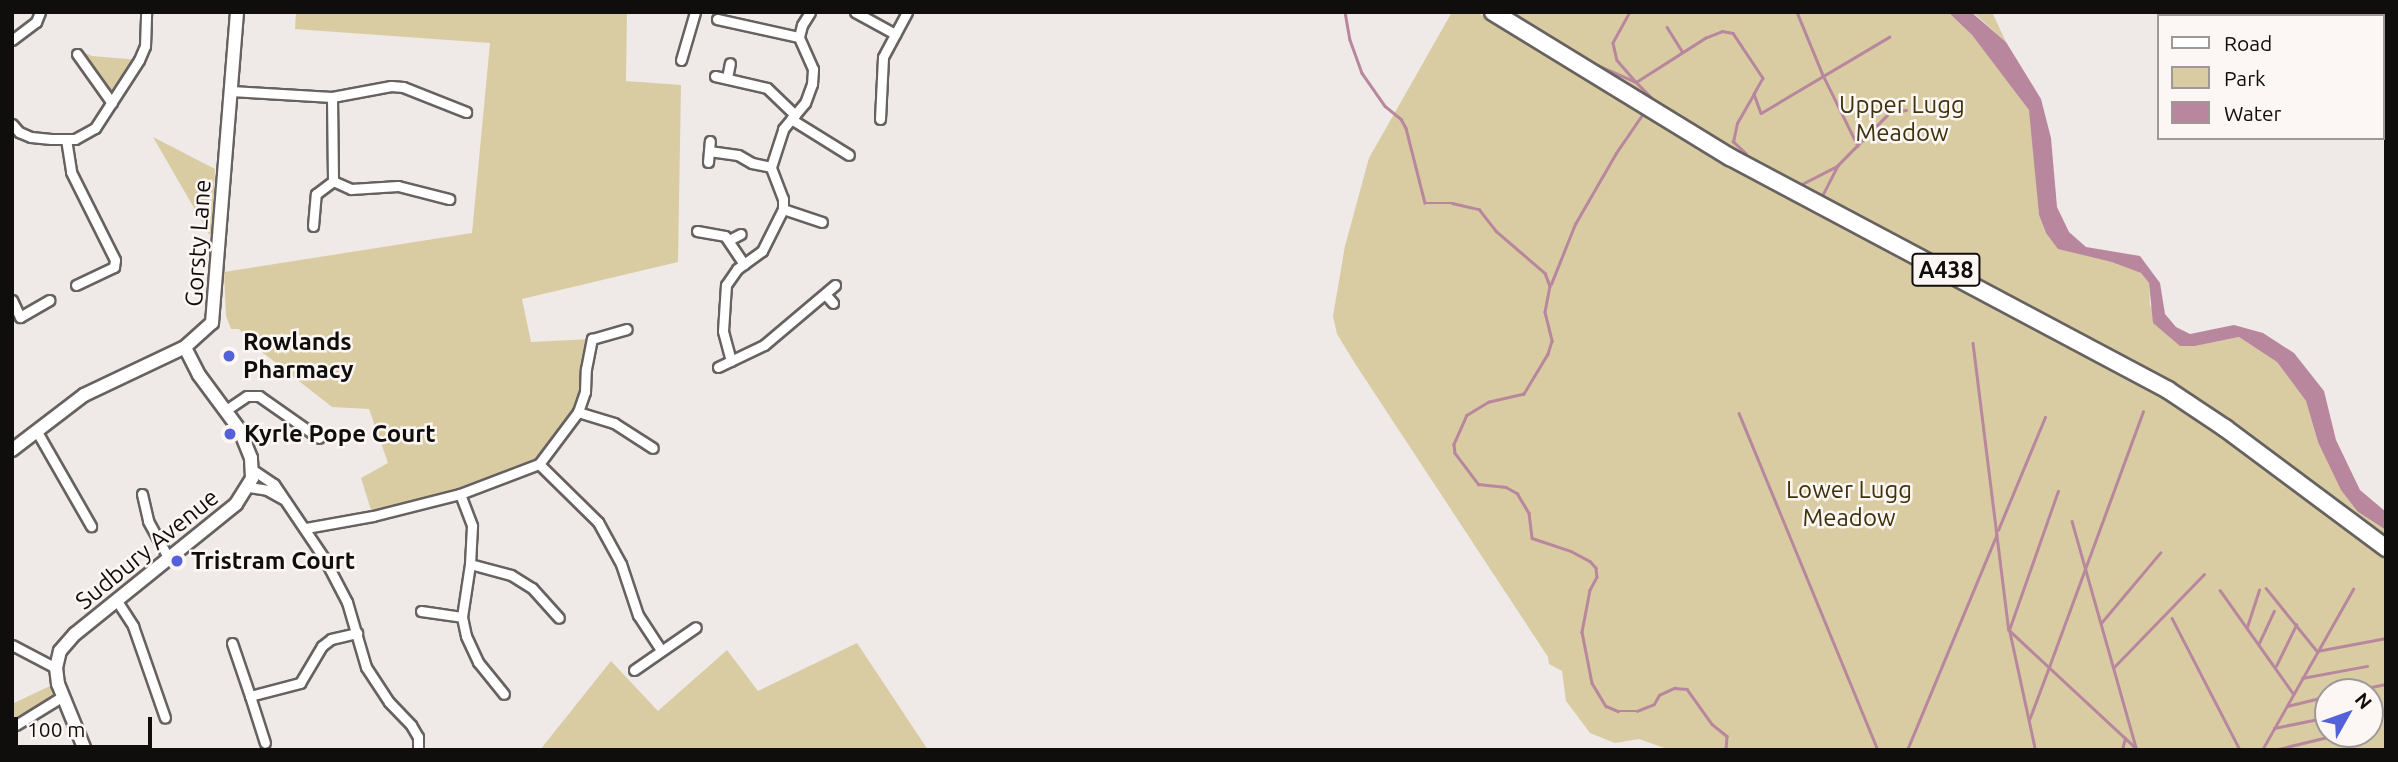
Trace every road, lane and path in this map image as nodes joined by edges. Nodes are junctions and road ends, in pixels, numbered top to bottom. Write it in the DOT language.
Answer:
graph roads {
  1 [pos="40,12"];
  2 [pos="146,12"];
  3 [pos="229,12"];
  4 [pos="237,12"];
  5 [pos="695,12"];
  6 [pos="810,12"];
  7 [pos="855,12"];
  8 [pos="907,12"];
  9 [pos="1493,12"];
  10 [pos="717,19"];
  11 [pos="895,33"];
  12 [pos="799,37"];
  13 [pos="12,40"];
  14 [pos="76,54"];
  15 [pos="681,60"];
  16 [pos="730,63"];
  17 [pos="715,76"];
  18 [pos="727,78"];
  19 [pos="231,91"];
  20 [pos="332,97"];
  21 [pos="112,103"];
  22 [pos="466,112"];
  23 [pos="793,117"];
  24 [pos="880,119"];
  25 [pos="14,131"];
  26 [pos="66,139"];
  27 [pos="849,155"];
  28 [pos="708,162"];
  29 [pos="771,167"];
  30 [pos="333,181"];
  31 [pos="449,199"];
  32 [pos="783,209"];
  33 [pos="822,222"];
  34 [pos="313,226"];
  35 [pos="697,231"];
  36 [pos="741,234"];
  37 [pos="729,240"];
  38 [pos="744,264"];
  39 [pos="76,285"];
  40 [pos="835,285"];
  41 [pos="825,294"];
  42 [pos="12,300"];
  43 [pos="50,300"];
  44 [pos="833,303"];
  45 [pos="20,317"];
  46 [pos="12,325"];
  47 [pos="627,329"];
  48 [pos="185,347"];
  49 [pos="731,361"];
  50 [pos="718,367"];
  51 [pos="226,410"];
  52 [pos="578,412"];
  53 [pos="36,430"];
  54 [pos="320,439"];
  55 [pos="653,448"];
  56 [pos="12,450"];
  57 [pos="539,464"];
  58 [pos="253,470"];
  59 [pos="249,487"];
  60 [pos="142,494"];
  61 [pos="460,494"];
  62 [pos="285,500"];
  63 [pos="91,526"];
  64 [pos="306,528"];
  65 [pos="2386,548"];
  66 [pos="169,559"];
  67 [pos="470,564"];
  68 [pos="117,601"];
  69 [pos="421,611"];
  70 [pos="462,617"];
  71 [pos="559,618"];
  72 [pos="696,628"];
  73 [pos="357,633"];
  74 [pos="232,643"];
  75 [pos="12,645"];
  76 [pos="661,650"];
  77 [pos="56,668"];
  78 [pos="634,670"];
  79 [pos="504,694"];
  80 [pos="63,696"];
  81 [pos="250,696"];
  82 [pos="165,718"];
  83 [pos="16,725"];
  84 [pos="265,743"];
  85 [pos="85,750"];
  86 [pos="418,750"];
  1 -- 13 [label="street"];
  2 -- 21 [label="street"];
  3 -- 4 [label="street"];
  4 -- 19 [label="street, Gorsty Lane"];
  5 -- 15 [label="street"];
  6 -- 12 [label="street"];
  7 -- 11 [label="street"];
  8 -- 11 [label="street"];
  9 -- 65 [label="highway, A438"];
  10 -- 12 [label="street"];
  11 -- 24 [label="street"];
  12 -- 23 [label="street"];
  14 -- 21 [label="street"];
  16 -- 18 [label="street"];
  17 -- 18 [label="street"];
  18 -- 23 [label="street"];
  19 -- 20 [label="street"];
  19 -- 48 [label="street, Gorsty Lane"];
  20 -- 22 [label="street"];
  20 -- 30 [label="street"];
  21 -- 26 [label="street"];
  23 -- 27 [label="street"];
  23 -- 29 [label="street"];
  25 -- 26 [label="street"];
  26 -- 39 [label="street"];
  28 -- 29 [label="street"];
  29 -- 32 [label="street"];
  30 -- 31 [label="street"];
  30 -- 34 [label="street"];
  32 -- 33 [label="street"];
  32 -- 38 [label="street"];
  35 -- 37 [label="street"];
  36 -- 37 [label="street"];
  37 -- 38 [label="street"];
  38 -- 49 [label="street"];
  40 -- 41 [label="street"];
  41 -- 44 [label="street"];
  41 -- 49 [label="street"];
  42 -- 45 [label="street"];
  43 -- 45 [label="street"];
  45 -- 46 [label="street"];
  47 -- 52 [label="street"];
  48 -- 51 [label="street"];
  48 -- 53 [label="street, Gorsty Lane"];
  49 -- 50 [label="street"];
  51 -- 54 [label="street"];
  51 -- 58 [label="street"];
  52 -- 55 [label="street"];
  52 -- 57 [label="street"];
  53 -- 56 [label="street, Gorsty Lane"];
  53 -- 63 [label="street"];
  57 -- 61 [label="street"];
  57 -- 76 [label="street"];
  58 -- 59 [label="street, Sudbury Avenue"];
  58 -- 62 [label="street"];
  59 -- 62 [label="street"];
  59 -- 66 [label="street, Sudbury Avenue"];
  60 -- 66 [label="street"];
  61 -- 64 [label="street"];
  61 -- 67 [label="street"];
  62 -- 64 [label="street"];
  64 -- 73 [label="street"];
  66 -- 68 [label="street, Sudbury Avenue"];
  67 -- 70 [label="street"];
  67 -- 71 [label="street"];
  68 -- 77 [label="street, Sudbury Avenue"];
  68 -- 82 [label="street"];
  69 -- 70 [label="street"];
  70 -- 79 [label="street"];
  72 -- 76 [label="street"];
  73 -- 81 [label="street"];
  73 -- 86 [label="street"];
  74 -- 81 [label="street"];
  75 -- 77 [label="street"];
  76 -- 78 [label="street"];
  77 -- 80 [label="street"];
  80 -- 83 [label="street"];
  80 -- 85 [label="street"];
  81 -- 84 [label="street"];
}
